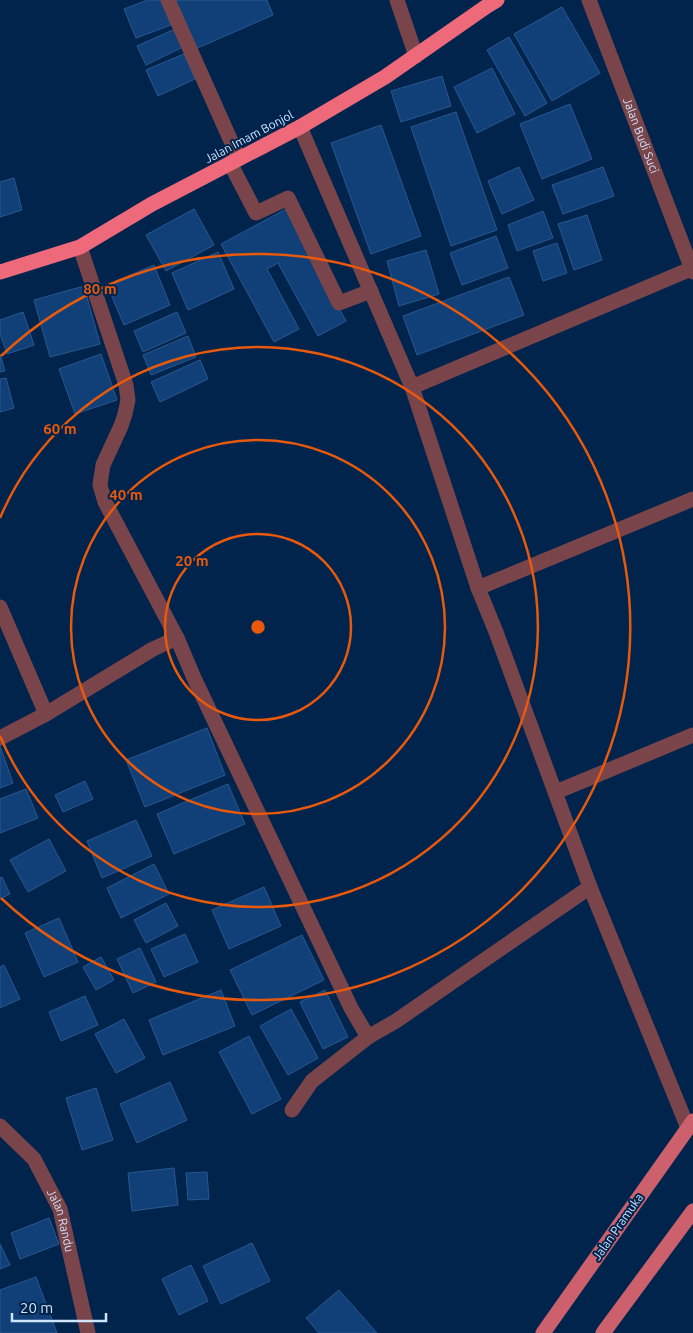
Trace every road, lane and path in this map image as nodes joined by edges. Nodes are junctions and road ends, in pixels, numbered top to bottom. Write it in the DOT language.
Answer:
graph roads {
  1 [pos="168,0"];
  2 [pos="397,0"];
  3 [pos="497,0"];
  4 [pos="589,0"];
  5 [pos="416,56"];
  6 [pos="300,127"];
  7 [pos="235,161"];
  8 [pos="80,247"];
  9 [pos="693,269"];
  10 [pos="0,272"];
  11 [pos="370,290"];
  12 [pos="412,387"];
  13 [pos="693,499"];
  14 [pos="478,588"];
  15 [pos="0,607"];
  16 [pos="177,638"];
  17 [pos="46,714"];
  18 [pos="693,735"];
  19 [pos="0,738"];
  20 [pos="556,792"];
  21 [pos="590,887"];
  22 [pos="368,1037"];
  23 [pos="292,1110"];
  24 [pos="690,1124"];
  25 [pos="0,1126"];
  26 [pos="693,1211"];
  27 [pos="88,1333"];
  28 [pos="543,1333"];
  29 [pos="603,1333"];
  1 -- 7 [label="street"];
  2 -- 5 [label="street"];
  3 -- 5 [label="highway, Jalan Imam Bonjol"];
  4 -- 9 [label="street, Jalan Budi Suci"];
  5 -- 6 [label="highway, Jalan Imam Bonjol"];
  6 -- 7 [label="highway, Jalan Imam Bonjol"];
  6 -- 11 [label="street"];
  7 -- 8 [label="highway, Jalan Imam Bonjol"];
  7 -- 11 [label="street"];
  8 -- 10 [label="highway, Jalan Imam Bonjol"];
  8 -- 16 [label="street"];
  9 -- 12 [label="street"];
  11 -- 12 [label="street"];
  12 -- 14 [label="street"];
  13 -- 14 [label="street"];
  14 -- 20 [label="street"];
  15 -- 17 [label="street"];
  16 -- 17 [label="street"];
  16 -- 22 [label="street"];
  17 -- 19 [label="street"];
  18 -- 20 [label="street"];
  20 -- 21 [label="street"];
  21 -- 22 [label="street"];
  21 -- 24 [label="street"];
  22 -- 23 [label="street"];
  24 -- 28 [label="main road, Jalan Pramuka"];
  25 -- 27 [label="street, Jalan Randu"];
  26 -- 29 [label="main road"];
}
